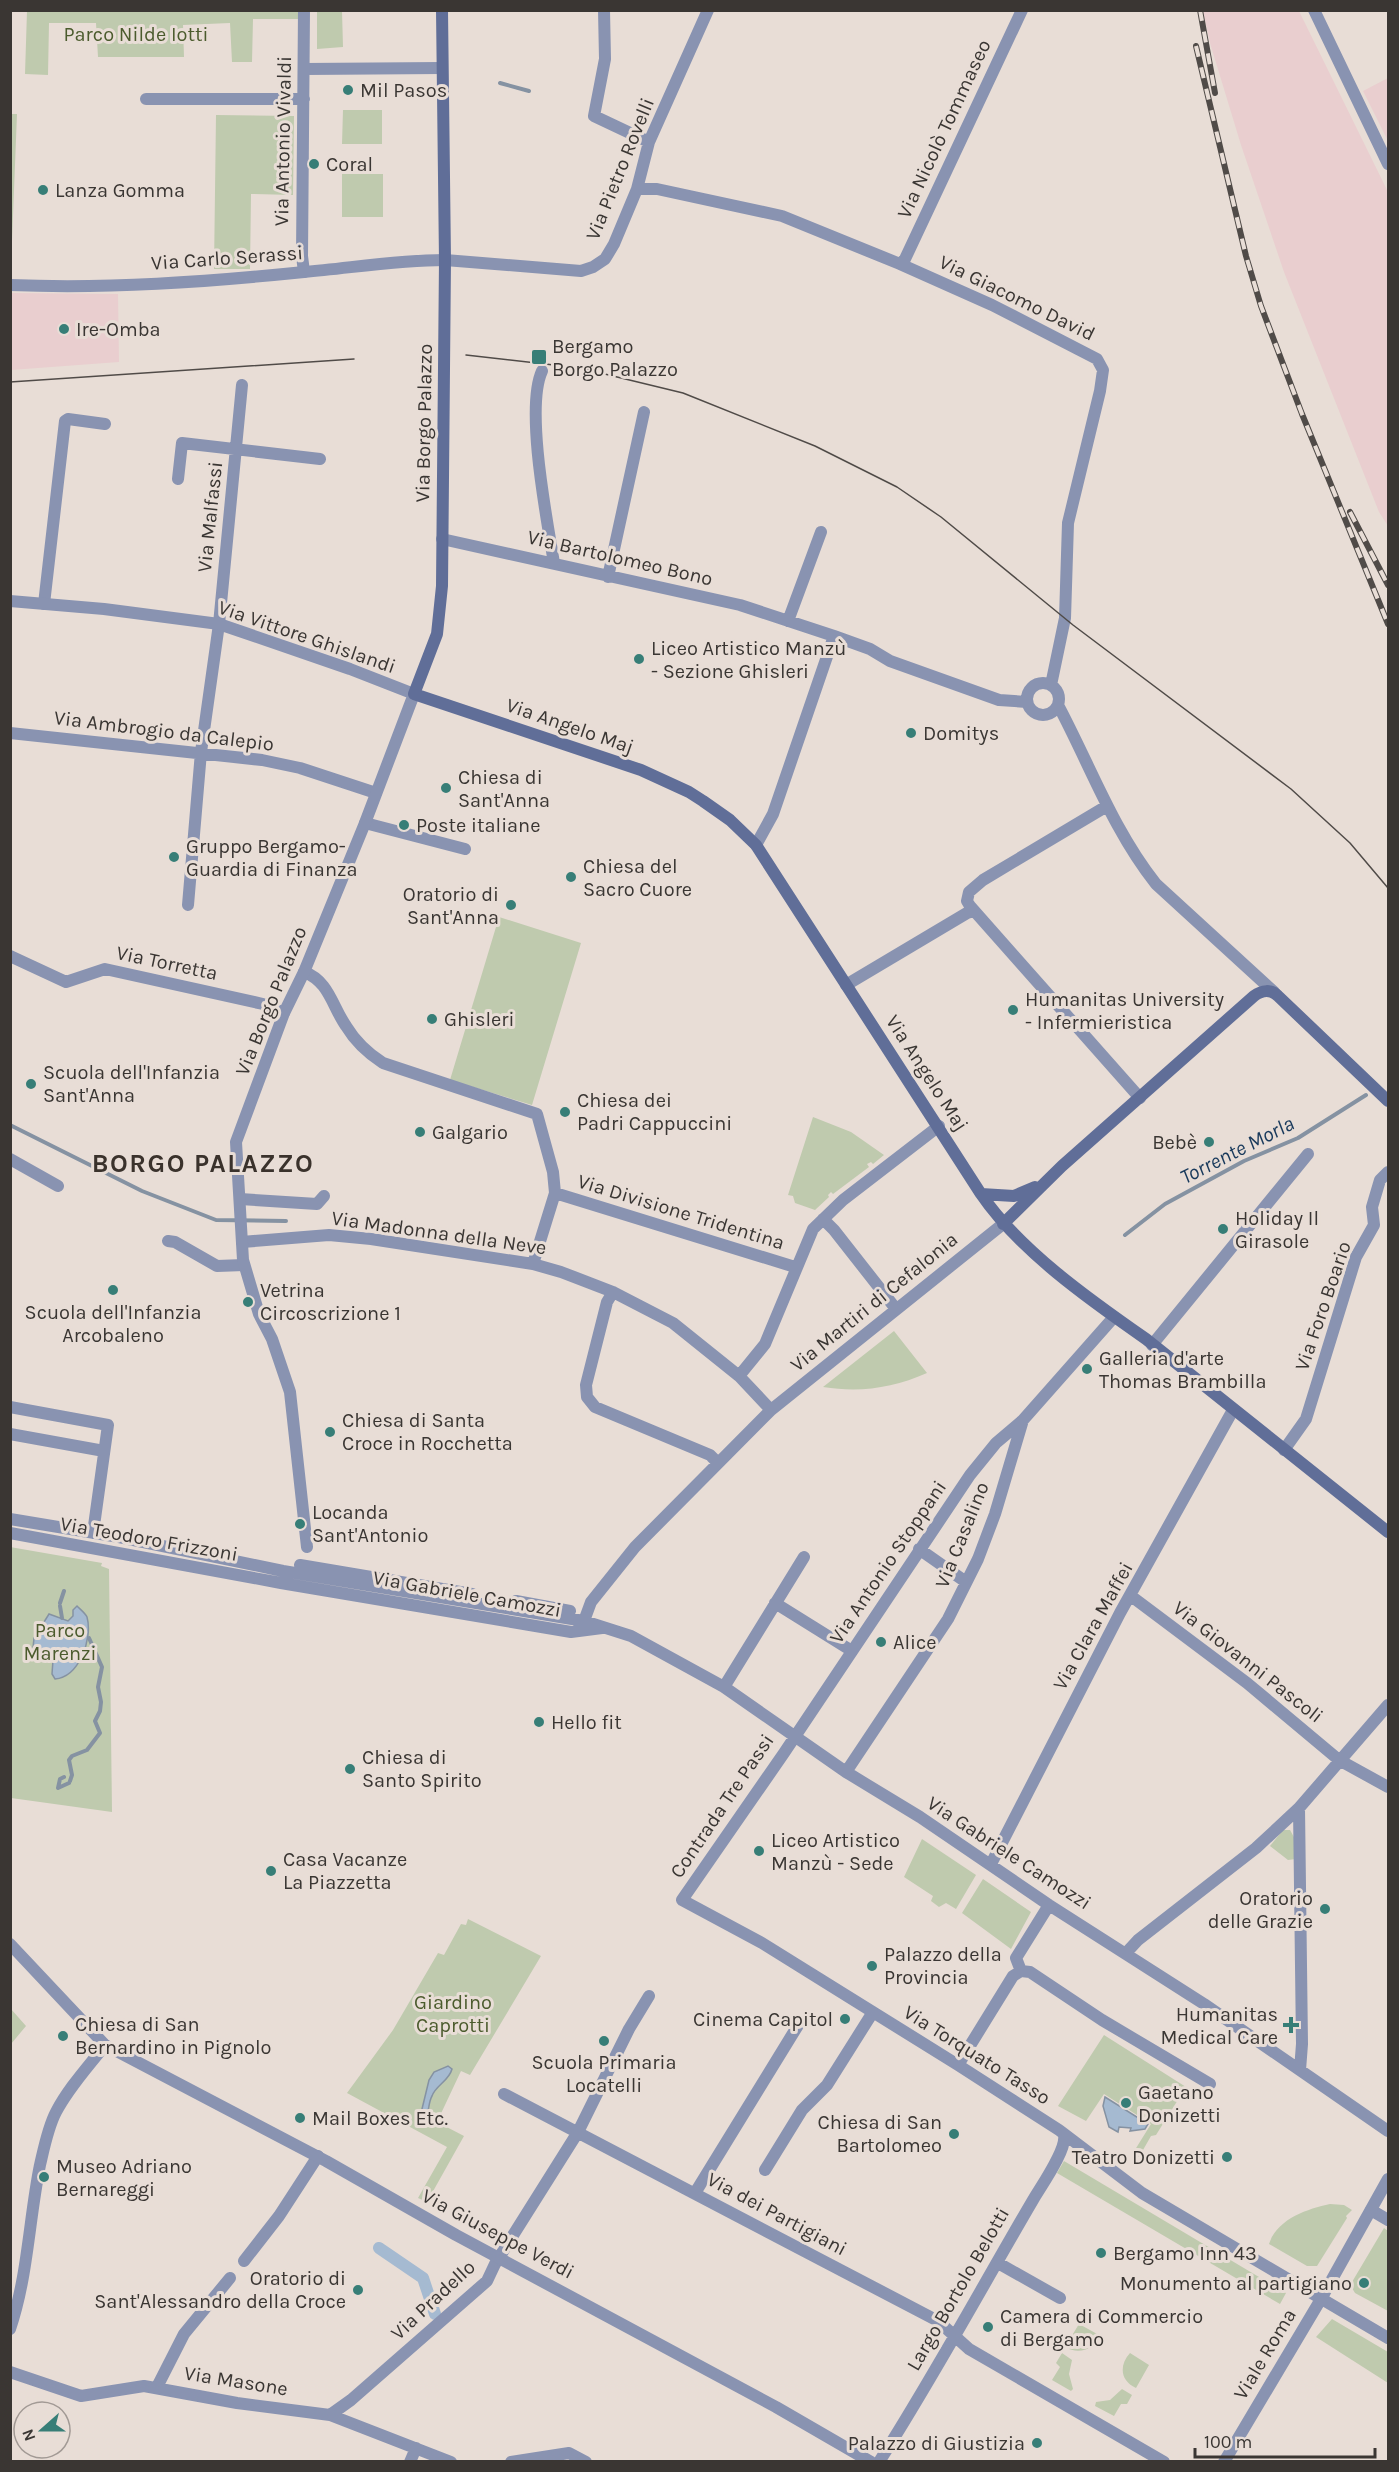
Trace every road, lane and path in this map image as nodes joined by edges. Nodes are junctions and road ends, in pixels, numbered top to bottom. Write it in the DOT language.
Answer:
graph roads {
  1 [pos="304,10"];
  2 [pos="442,10"];
  3 [pos="604,10"];
  4 [pos="708,10"];
  5 [pos="1022,10"];
  6 [pos="1314,10"];
  7 [pos="442,68"];
  8 [pos="304,69"];
  9 [pos="146,99"];
  10 [pos="304,99"];
  11 [pos="649,142"];
  12 [pos="1389,164"];
  13 [pos="637,189"];
  14 [pos="445,260"];
  15 [pos="900,264"];
  16 [pos="304,272"];
  17 [pos="10,285"];
  18 [pos="542,371"];
  19 [pos="242,385"];
  20 [pos="644,412"];
  21 [pos="105,424"];
  22 [pos="236,450"];
  23 [pos="320,459"];
  24 [pos="178,479"];
  25 [pos="821,532"];
  26 [pos="442,539"];
  27 [pos="554,563"];
  28 [pos="608,577"];
  29 [pos="10,601"];
  30 [pos="44,604"];
  31 [pos="788,621"];
  32 [pos="219,624"];
  33 [pos="834,636"];
  34 [pos="1051,685"];
  35 [pos="414,694"];
  36 [pos="1027,698"];
  37 [pos="1055,708"];
  38 [pos="10,733"];
  39 [pos="201,752"];
  40 [pos="376,793"];
  41 [pos="1107,806"];
  42 [pos="365,823"];
  43 [pos="756,845"];
  44 [pos="465,849"];
  45 [pos="188,905"];
  46 [pos="974,911"];
  47 [pos="10,956"];
  48 [pos="304,972"];
  49 [pos="1253,974"];
  50 [pos="846,985"];
  51 [pos="1274,992"];
  52 [pos="1256,994"];
  53 [pos="284,1013"];
  54 [pos="1140,1098"];
  55 [pos="1389,1101"];
  56 [pos="939,1126"];
  57 [pos="1308,1154"];
  58 [pos="10,1160"];
  59 [pos="1389,1172"];
  60 [pos="1047,1180"];
  61 [pos="58,1186"];
  62 [pos="555,1193"];
  63 [pos="981,1194"];
  64 [pos="324,1196"];
  65 [pos="240,1203"];
  66 [pos="823,1219"];
  67 [pos="1003,1224"];
  68 [pos="242,1239"];
  69 [pos="168,1241"];
  70 [pos="533,1264"];
  71 [pos="244,1265"];
  72 [pos="795,1267"];
  73 [pos="613,1292"];
  74 [pos="896,1310"];
  75 [pos="1114,1317"];
  76 [pos="1152,1345"];
  77 [pos="740,1376"];
  78 [pos="10,1407"];
  79 [pos="771,1410"];
  80 [pos="1233,1410"];
  81 [pos="1023,1420"];
  82 [pos="10,1434"];
  83 [pos="1284,1450"];
  84 [pos="104,1451"];
  85 [pos="718,1463"];
  86 [pos="10,1519"];
  87 [pos="94,1530"];
  88 [pos="1389,1532"];
  89 [pos="10,1533"];
  90 [pos="919,1549"];
  91 [pos="804,1557"];
  92 [pos="283,1572"];
  93 [pos="322,1578"];
  94 [pos="308,1579"];
  95 [pos="966,1582"];
  96 [pos="1131,1596"];
  97 [pos="775,1603"];
  98 [pos="584,1621"];
  99 [pos="537,1625"];
  100 [pos="606,1628"];
  101 [pos="571,1632"];
  102 [pos="852,1651"];
  103 [pos="723,1687"];
  104 [pos="1389,1705"];
  105 [pos="795,1734"];
  106 [pos="1339,1760"];
  107 [pos="846,1772"];
  108 [pos="1389,1787"];
  109 [pos="1299,1808"];
  110 [pos="991,1864"];
  111 [pos="682,1900"];
  112 [pos="1049,1905"];
  113 [pos="10,1944"];
  114 [pos="1126,1953"];
  115 [pos="1021,1971"];
  116 [pos="649,1996"];
  117 [pos="873,2012"];
  118 [pos="800,2022"];
  119 [pos="105,2045"];
  120 [pos="958,2065"];
  121 [pos="1300,2070"];
  122 [pos="1210,2084"];
  123 [pos="504,2094"];
  124 [pos="1385,2129"];
  125 [pos="578,2132"];
  126 [pos="1064,2135"];
  127 [pos="318,2156"];
  128 [pos="765,2170"];
  129 [pos="1389,2180"];
  130 [pos="695,2193"];
  131 [pos="1371,2210"];
  132 [pos="1389,2220"];
  133 [pos="499,2257"];
  134 [pos="244,2261"];
  135 [pos="998,2263"];
  136 [pos="230,2278"];
  137 [pos="1060,2298"];
  138 [pos="1321,2298"];
  139 [pos="10,2329"];
  140 [pos="954,2336"];
  141 [pos="1389,2338"];
  142 [pos="10,2372"];
  143 [pos="157,2387"];
  144 [pos="330,2415"];
  145 [pos="416,2448"];
  146 [pos="545,2459"];
  147 [pos="410,2462"];
  148 [pos="451,2462"];
  149 [pos="511,2462"];
  150 [pos="586,2462"];
  151 [pos="871,2462"];
  152 [pos="879,2462"];
  153 [pos="1164,2462"];
  154 [pos="1224,2462"];
  1 -- 8 [label="street, Via Antonio Vivaldi"];
  2 -- 7 [label="main road, Via Borgo Palazzo"];
  3 -- 11 [label="street"];
  4 -- 11 [label="street, Via Pietro Rovelli"];
  5 -- 15 [label="street, Via Nicolò Tommaseo"];
  6 -- 12 [label="street"];
  7 -- 8 [label="street"];
  7 -- 14 [label="main road, Via Borgo Palazzo"];
  8 -- 10 [label="street, Via Antonio Vivaldi"];
  9 -- 10 [label="street"];
  10 -- 16 [label="street, Via Antonio Vivaldi"];
  11 -- 13 [label="street, Via Pietro Rovelli"];
  13 -- 14 [label="street, Via Pietro Rovelli"];
  13 -- 15 [label="street, Via Giacomo David"];
  14 -- 16 [label="street, Via Carlo Serassi"];
  14 -- 26 [label="main road, Via Borgo Palazzo"];
  15 -- 34 [label="street, Via Giacomo David"];
  16 -- 17 [label="street, Via Carlo Serassi"];
  18 -- 27 [label="street"];
  19 -- 22 [label="street, Via Malfassi"];
  20 -- 28 [label="street"];
  21 -- 30 [label="street"];
  22 -- 23 [label="street, Via Malfassi"];
  22 -- 24 [label="street, Via Malfassi"];
  22 -- 32 [label="street, Via Malfassi"];
  25 -- 31 [label="street"];
  26 -- 27 [label="street, Via Bartolomeo Bono"];
  26 -- 35 [label="main road, Via Borgo Palazzo"];
  27 -- 28 [label="street, Via Bartolomeo Bono"];
  28 -- 31 [label="street, Via Bartolomeo Bono"];
  29 -- 30 [label="street, Via Vittore Ghislandi"];
  30 -- 32 [label="street, Via Vittore Ghislandi"];
  31 -- 33 [label="street, Via Bartolomeo Bono"];
  32 -- 35 [label="street, Via Vittore Ghislandi"];
  32 -- 39 [label="street, Via Malfassi"];
  33 -- 36 [label="street, Via Bartolomeo Bono"];
  33 -- 43 [label="street"];
  34 -- 36 [label="street, Via Bartolomeo Bono"];
  34 -- 37 [label="street"];
  35 -- 40 [label="street, Via Borgo Palazzo"];
  35 -- 43 [label="main road, Via Angelo Maj"];
  36 -- 37 [label="street, Via Bartolomeo Bono"];
  37 -- 41 [label="street"];
  38 -- 39 [label="street, Via Ambrogio da Calepio"];
  39 -- 40 [label="street, Via Ambrogio da Calepio"];
  39 -- 45 [label="street, Via Malfassi"];
  40 -- 42 [label="street, Via Borgo Palazzo"];
  41 -- 46 [label="street"];
  41 -- 49 [label="street"];
  42 -- 44 [label="street"];
  42 -- 48 [label="street, Via Borgo Palazzo"];
  43 -- 50 [label="main road, Via Angelo Maj"];
  46 -- 50 [label="street"];
  46 -- 54 [label="street"];
  47 -- 53 [label="street, Via Torretta"];
  48 -- 53 [label="street, Via Borgo Palazzo"];
  48 -- 62 [label="street"];
  49 -- 51 [label="street"];
  49 -- 52 [label="street"];
  50 -- 56 [label="main road, Via Angelo Maj"];
  51 -- 52 [label="main road"];
  51 -- 55 [label="main road"];
  52 -- 54 [label="main road"];
  53 -- 65 [label="street, Via Borgo Palazzo"];
  54 -- 60 [label="main road"];
  56 -- 63 [label="main road, Via Angelo Maj"];
  56 -- 66 [label="street"];
  57 -- 76 [label="street"];
  58 -- 61 [label="street"];
  59 -- 83 [label="street, Via Foro Boario"];
  60 -- 63 [label="main road"];
  60 -- 67 [label="main road"];
  62 -- 70 [label="street"];
  62 -- 72 [label="street, Via Divisione Tridentina"];
  63 -- 67 [label="main road, Via Angelo Maj"];
  64 -- 65 [label="street"];
  65 -- 68 [label="street, Via Borgo Palazzo"];
  66 -- 72 [label="street"];
  66 -- 74 [label="street"];
  67 -- 74 [label="street, Via Martiri di Cefalonia"];
  67 -- 75 [label="main road, Via Angelo Maj"];
  68 -- 70 [label="street, Via Madonna della Neve"];
  68 -- 71 [label="street, Via Borgo Palazzo"];
  69 -- 71 [label="street"];
  70 -- 73 [label="street, Via Madonna della Neve"];
  71 -- 94 [label="street, Via Borgo Palazzo"];
  72 -- 77 [label="street"];
  73 -- 77 [label="street, Via Madonna della Neve"];
  73 -- 85 [label="street"];
  74 -- 79 [label="street, Via Martiri di Cefalonia"];
  75 -- 76 [label="main road, Via Angelo Maj"];
  75 -- 81 [label="street, Via Casalino"];
  76 -- 80 [label="main road, Via Angelo Maj"];
  77 -- 79 [label="street, Via Madonna della Neve"];
  78 -- 84 [label="street"];
  79 -- 85 [label="street"];
  80 -- 83 [label="main road, Via Angelo Maj"];
  80 -- 96 [label="street, Via Clara Maffei"];
  81 -- 90 [label="street, Via Antonio Stoppani"];
  81 -- 95 [label="street, Via Casalino"];
  82 -- 84 [label="street"];
  83 -- 88 [label="main road, Via Angelo Maj"];
  84 -- 87 [label="street"];
  85 -- 98 [label="street"];
  86 -- 87 [label="street, Via Teodoro Frizzoni"];
  87 -- 92 [label="street, Via Teodoro Frizzoni"];
  89 -- 92 [label="street, Via Teodoro Frizzoni"];
  90 -- 95 [label="street"];
  90 -- 102 [label="street, Via Antonio Stoppani"];
  91 -- 97 [label="street"];
  92 -- 94 [label="street"];
  92 -- 94 [label="street"];
  93 -- 94 [label="street"];
  93 -- 94 [label="street"];
  93 -- 98 [label="street, Via Gabriele Camozzi"];
  93 -- 99 [label="street, Via Gabriele Camozzi"];
  95 -- 107 [label="street, Via Casalino"];
  96 -- 106 [label="street, Via Giovanni Pascoli"];
  96 -- 110 [label="street, Via Clara Maffei"];
  97 -- 102 [label="street"];
  97 -- 103 [label="street"];
  98 -- 99 [label="street, Via Gabriele Camozzi"];
  98 -- 100 [label="street, Via Gabriele Camozzi"];
  98 -- 101 [label="street"];
  99 -- 101 [label="street, Via Gabriele Camozzi"];
  100 -- 101 [label="street, Via Gabriele Camozzi"];
  100 -- 103 [label="street, Via Gabriele Camozzi"];
  102 -- 105 [label="street, Via Antonio Stoppani"];
  103 -- 105 [label="street, Via Gabriele Camozzi"];
  104 -- 106 [label="street"];
  105 -- 107 [label="street, Via Gabriele Camozzi"];
  105 -- 111 [label="street, Contrada Tre Passi"];
  106 -- 108 [label="street, Via Giovanni Pascoli"];
  106 -- 109 [label="street"];
  107 -- 110 [label="street, Via Gabriele Camozzi"];
  109 -- 114 [label="street"];
  109 -- 121 [label="street"];
  110 -- 112 [label="street, Via Gabriele Camozzi"];
  111 -- 117 [label="street, Via Torquato Tasso"];
  112 -- 114 [label="street, Via Gabriele Camozzi"];
  112 -- 115 [label="street"];
  113 -- 119 [label="street, Via Giuseppe Verdi"];
  114 -- 121 [label="street, Via Gabriele Camozzi"];
  115 -- 120 [label="street"];
  115 -- 122 [label="street"];
  116 -- 125 [label="street, Via Pradello"];
  117 -- 120 [label="street, Via Torquato Tasso"];
  117 -- 128 [label="street"];
  118 -- 130 [label="street"];
  119 -- 127 [label="street, Via Giuseppe Verdi"];
  119 -- 139 [label="street"];
  120 -- 126 [label="street, Via Torquato Tasso"];
  121 -- 124 [label="street, Via Gabriele Camozzi"];
  123 -- 125 [label="street"];
  125 -- 130 [label="street, Via dei Partigiani"];
  125 -- 133 [label="street, Via Pradello"];
  126 -- 135 [label="street, Largo Bortolo Belotti"];
  126 -- 138 [label="street, Via Torquato Tasso"];
  127 -- 133 [label="street, Via Giuseppe Verdi"];
  127 -- 134 [label="street"];
  129 -- 131 [label="street, Viale Roma"];
  130 -- 140 [label="street, Via dei Partigiani"];
  131 -- 132 [label="street"];
  131 -- 138 [label="street, Viale Roma"];
  133 -- 144 [label="street, Via Pradello"];
  133 -- 151 [label="street, Via Giuseppe Verdi"];
  135 -- 137 [label="street"];
  135 -- 140 [label="street, Largo Bortolo Belotti"];
  136 -- 143 [label="street"];
  138 -- 141 [label="street, Via Torquato Tasso"];
  138 -- 154 [label="street, Viale Roma"];
  140 -- 152 [label="street, Largo Bortolo Belotti"];
  140 -- 153 [label="street, Via dei Partigiani"];
  142 -- 143 [label="street, Via Masone"];
  143 -- 144 [label="street, Via Masone"];
  144 -- 145 [label="street, Via Masone"];
  145 -- 147 [label="street"];
  145 -- 148 [label="street, Via Masone"];
  146 -- 149 [label="street"];
  146 -- 150 [label="street"];
}
